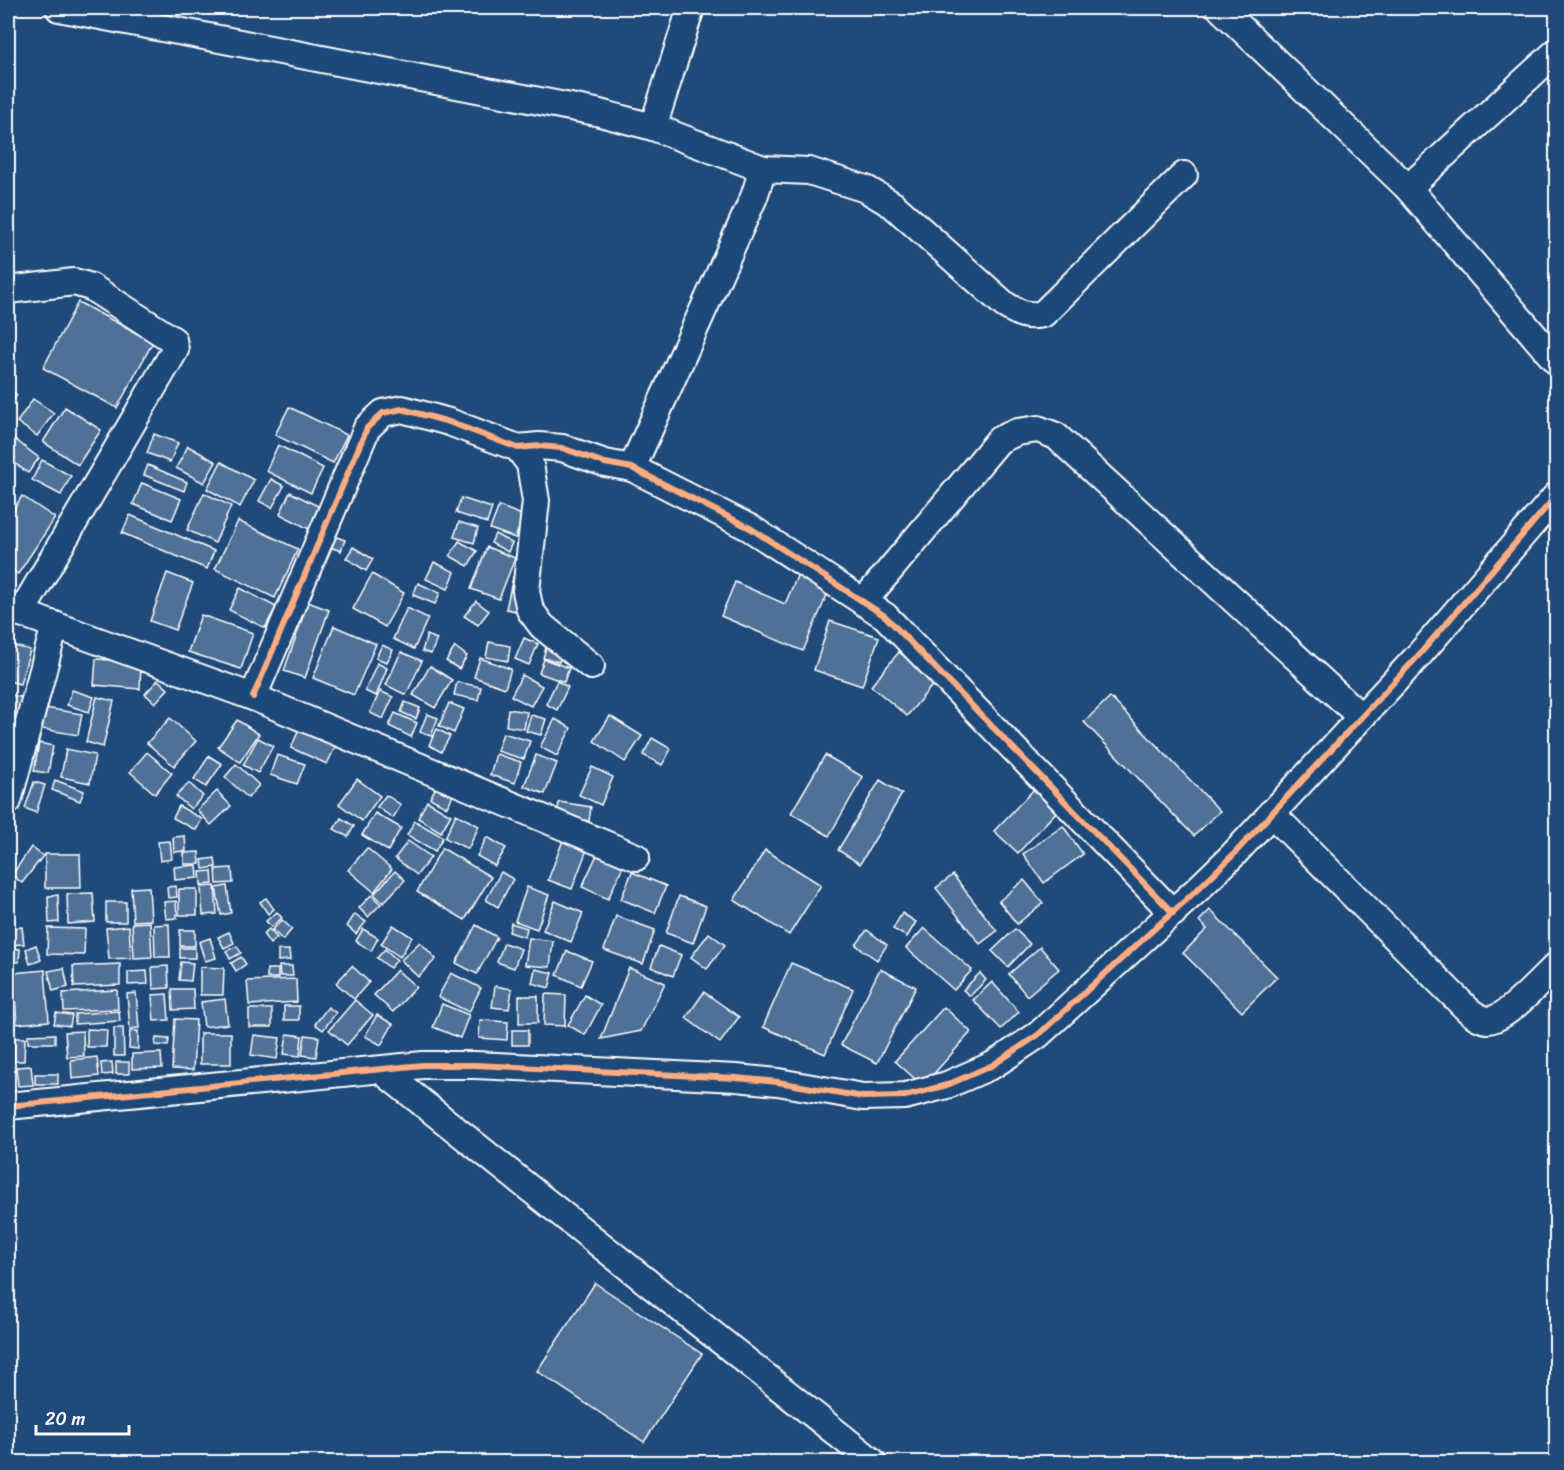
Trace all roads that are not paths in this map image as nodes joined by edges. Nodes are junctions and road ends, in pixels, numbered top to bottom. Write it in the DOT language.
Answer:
graph roads {
  1 [pos="59,8"];
  2 [pos="691,8"];
  3 [pos="1220,8"];
  4 [pos="1557,52"];
  5 [pos="654,127"];
  6 [pos="763,169"];
  7 [pos="1184,176"];
  8 [pos="1408,188"];
  9 [pos="8,290"];
  10 [pos="1557,362"];
  11 [pos="518,448"];
  12 [pos="632,468"];
  13 [pos="1557,496"];
  14 [pos="864,602"];
  15 [pos="14,610"];
  16 [pos="55,626"];
  17 [pos="591,666"];
  18 [pos="253,697"];
  19 [pos="1361,717"];
  20 [pos="8,801"];
  21 [pos="1271,813"];
  22 [pos="636,857"];
  23 [pos="1173,913"];
  24 [pos="1557,966"];
  25 [pos="381,1070"];
  26 [pos="8,1106"];
  27 [pos="873,1462"];
  1 -- 5 [label="street"];
  2 -- 5 [label="street"];
  3 -- 8 [label="street"];
  4 -- 8 [label="street"];
  5 -- 6 [label="street"];
  6 -- 7 [label="street"];
  6 -- 12 [label="street"];
  8 -- 10 [label="street"];
  9 -- 15 [label="street"];
  11 -- 12 [label="street"];
  11 -- 17 [label="street"];
  11 -- 18 [label="street"];
  12 -- 14 [label="street"];
  13 -- 19 [label="street"];
  14 -- 19 [label="street"];
  14 -- 23 [label="street"];
  15 -- 16 [label="street"];
  16 -- 18 [label="street"];
  16 -- 20 [label="street"];
  18 -- 22 [label="street"];
  19 -- 21 [label="street"];
  21 -- 23 [label="street"];
  21 -- 24 [label="street"];
  23 -- 25 [label="street"];
  25 -- 26 [label="street"];
  25 -- 27 [label="street"];
}
